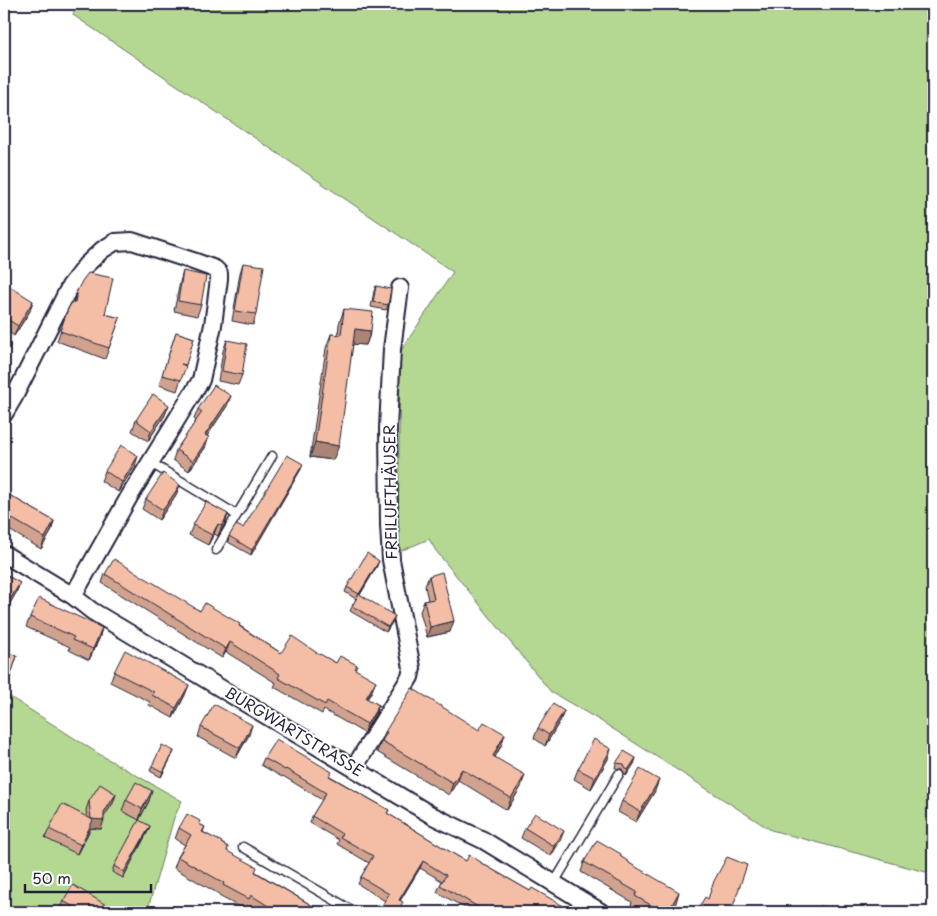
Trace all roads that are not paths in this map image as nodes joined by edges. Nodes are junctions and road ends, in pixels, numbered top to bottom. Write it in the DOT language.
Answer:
graph roads {
  1 [pos="400,288"];
  2 [pos="4,414"];
  3 [pos="272,456"];
  4 [pos="151,462"];
  5 [pos="237,515"];
  6 [pos="216,550"];
  7 [pos="4,554"];
  8 [pos="73,596"];
  9 [pos="354,768"];
  10 [pos="618,774"];
  11 [pos="243,847"];
  12 [pos="554,883"];
  13 [pos="590,909"];
  14 [pos="355,912"];
  1 -- 9 [label="street, FREILUFTHÄUSER"];
  2 -- 4 [label="street"];
  3 -- 5 [label="lane"];
  4 -- 5 [label="lane"];
  4 -- 8 [label="street"];
  5 -- 6 [label="lane"];
  7 -- 8 [label="street, BURGWARTSTRASSE"];
  8 -- 9 [label="street, BURGWARTSTRASSE"];
  9 -- 12 [label="street, BURGWARTSTRASSE"];
  10 -- 12 [label="lane"];
  11 -- 14 [label="lane"];
  12 -- 13 [label="street, BURGWARTSTRASSE"];
}
